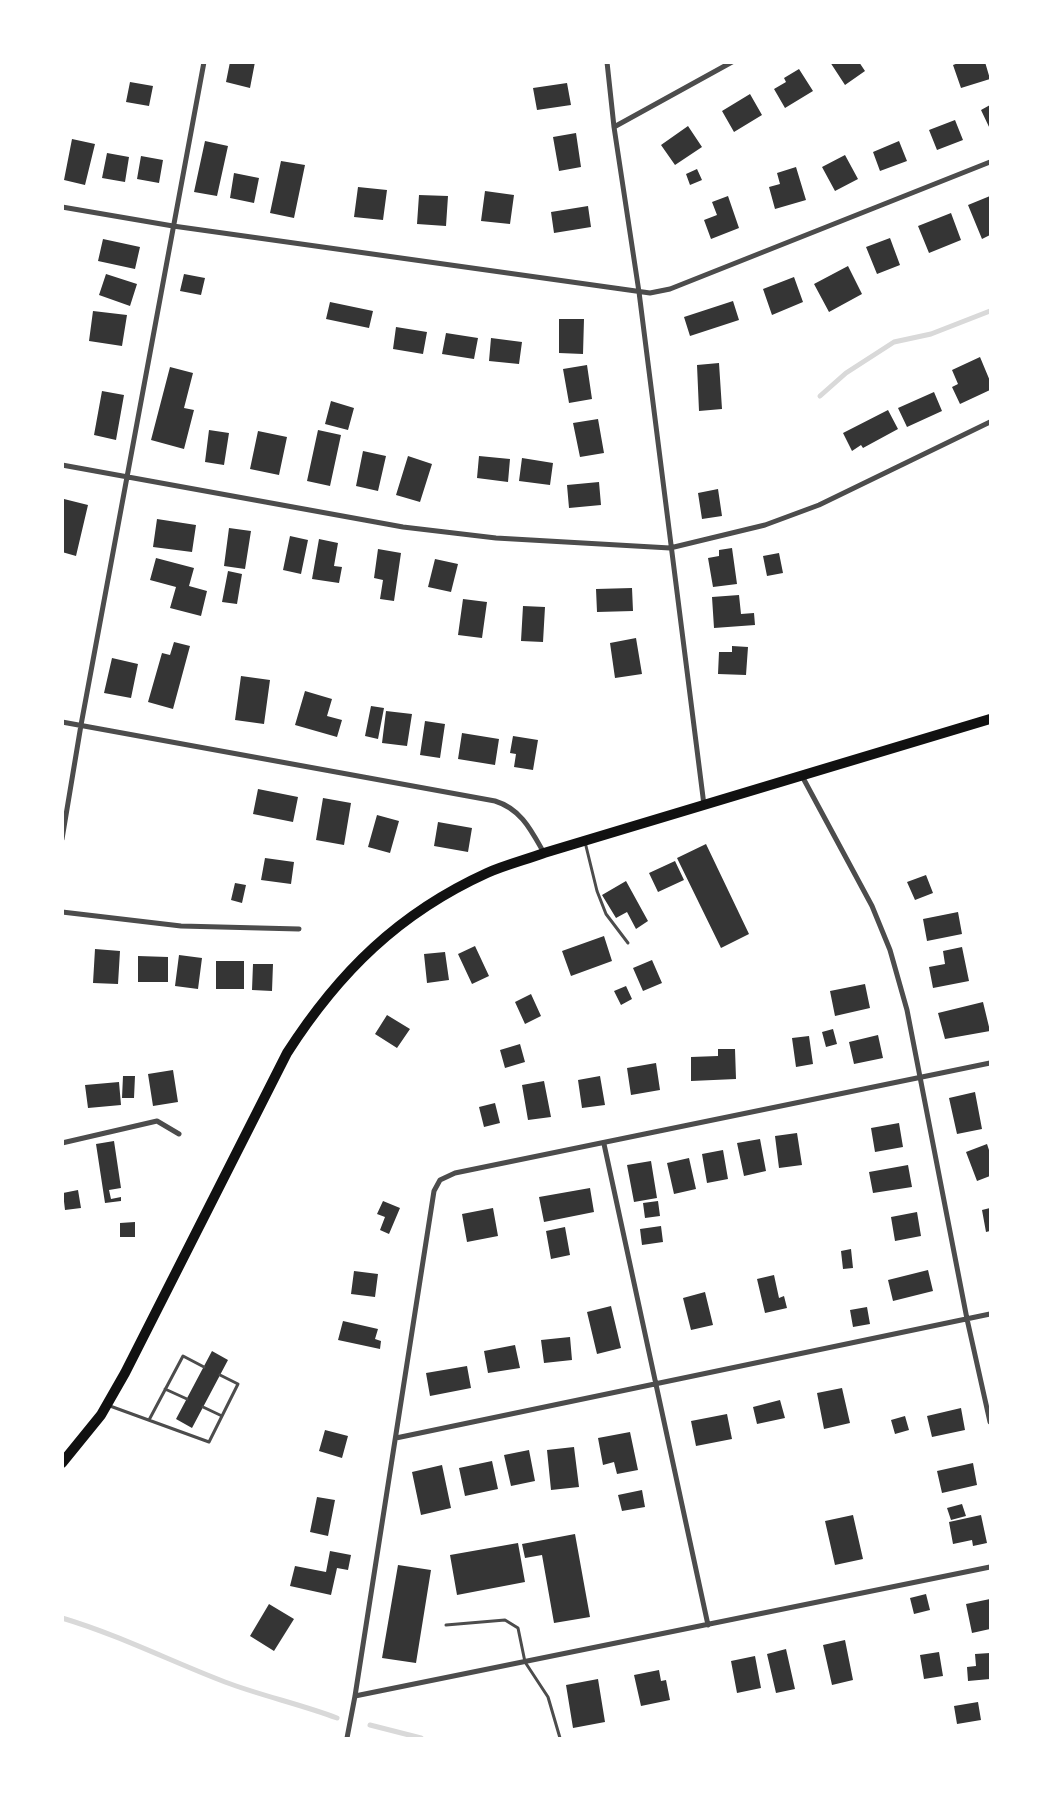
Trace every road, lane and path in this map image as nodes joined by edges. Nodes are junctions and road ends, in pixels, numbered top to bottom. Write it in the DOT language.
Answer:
graph roads {
  1 [pos="204,62"];
  2 [pos="607,62"];
  3 [pos="732,62"];
  4 [pos="614,127"];
  5 [pos="990,162"];
  6 [pos="62,207"];
  7 [pos="173,226"];
  8 [pos="639,292"];
  9 [pos="990,422"];
  10 [pos="62,465"];
  11 [pos="127,476"];
  12 [pos="670,548"];
  13 [pos="990,719"];
  14 [pos="62,722"];
  15 [pos="81,725"];
  16 [pos="802,776"];
  17 [pos="704,805"];
  18 [pos="62,839"];
  19 [pos="584,841"];
  20 [pos="544,853"];
  21 [pos="62,912"];
  22 [pos="299,929"];
  23 [pos="628,943"];
  24 [pos="990,1064"];
  25 [pos="920,1078"];
  26 [pos="179,1134"];
  27 [pos="62,1143"];
  28 [pos="604,1144"];
  29 [pos="990,1314"];
  30 [pos="967,1319"];
  31 [pos="204,1367"];
  32 [pos="220,1375"];
  33 [pos="656,1384"];
  34 [pos="165,1388"];
  35 [pos="187,1399"];
  36 [pos="107,1405"];
  37 [pos="203,1406"];
  38 [pos="222,1416"];
  39 [pos="148,1420"];
  40 [pos="990,1422"];
  41 [pos="396,1438"];
  42 [pos="62,1463"];
  43 [pos="990,1567"];
  44 [pos="446,1625"];
  45 [pos="708,1625"];
  46 [pos="525,1662"];
  47 [pos="356,1696"];
  48 [pos="347,1738"];
  49 [pos="560,1738"];
  1 -- 7 [label="street"];
  2 -- 4 [label="street"];
  3 -- 4 [label="street"];
  4 -- 8 [label="street"];
  5 -- 8 [label="street"];
  6 -- 7 [label="street"];
  7 -- 8 [label="street"];
  7 -- 11 [label="street"];
  8 -- 12 [label="street"];
  9 -- 12 [label="street"];
  10 -- 11 [label="street"];
  11 -- 12 [label="street"];
  11 -- 15 [label="street"];
  12 -- 17 [label="street"];
  13 -- 16 [label="main road"];
  14 -- 15 [label="street"];
  15 -- 18 [label="street"];
  15 -- 20 [label="street"];
  16 -- 17 [label="main road"];
  16 -- 25 [label="street"];
  17 -- 19 [label="main road"];
  19 -- 20 [label="main road"];
  19 -- 23 [label="lane"];
  20 -- 36 [label="main road"];
  21 -- 22 [label="street"];
  24 -- 25 [label="street"];
  25 -- 28 [label="street"];
  25 -- 30 [label="street"];
  26 -- 27 [label="street"];
  28 -- 33 [label="street"];
  28 -- 41 [label="street"];
  29 -- 30 [label="street"];
  30 -- 33 [label="street"];
  30 -- 40 [label="street"];
  31 -- 34 [label="lane"];
  32 -- 38 [label="lane"];
  33 -- 41 [label="street"];
  33 -- 45 [label="street"];
  34 -- 35 [label="lane"];
  34 -- 39 [label="lane"];
  36 -- 39 [label="lane"];
  36 -- 42 [label="main road"];
  37 -- 38 [label="lane"];
  38 -- 39 [label="lane"];
  41 -- 47 [label="street"];
  43 -- 45 [label="street"];
  44 -- 46 [label="lane"];
  45 -- 46 [label="street"];
  46 -- 47 [label="street"];
  46 -- 49 [label="lane"];
  47 -- 48 [label="street"];
}
